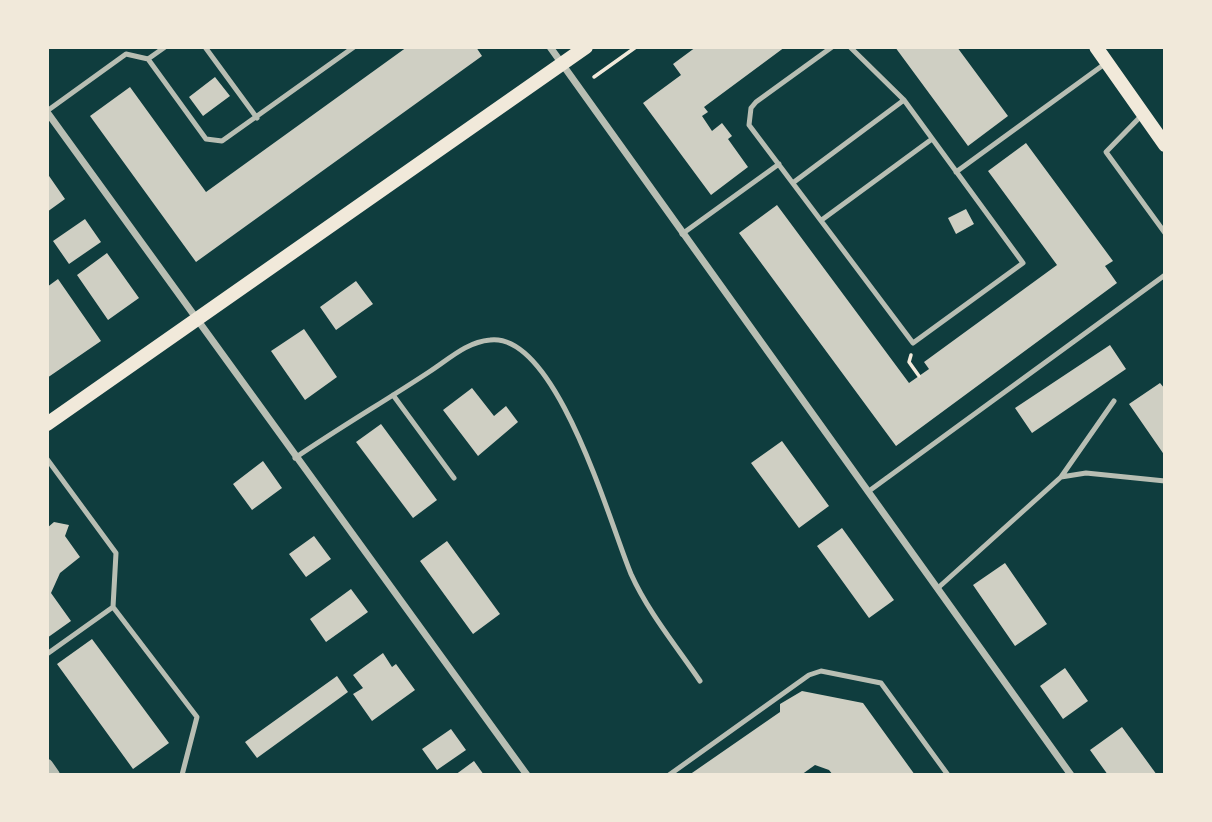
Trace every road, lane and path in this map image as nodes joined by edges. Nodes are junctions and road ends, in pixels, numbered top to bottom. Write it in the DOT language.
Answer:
graph roads {
  1 [pos="165,47"];
  2 [pos="205,47"];
  3 [pos="354,47"];
  4 [pos="550,47"];
  5 [pos="586,47"];
  6 [pos="636,47"];
  7 [pos="832,47"];
  8 [pos="850,47"];
  9 [pos="1096,47"];
  10 [pos="148,59"];
  11 [pos="1107,62"];
  12 [pos="562,64"];
  13 [pos="594,77"];
  14 [pos="904,100"];
  15 [pos="47,111"];
  16 [pos="1143,114"];
  17 [pos="257,118"];
  18 [pos="932,139"];
  19 [pos="1165,145"];
  20 [pos="779,164"];
  21 [pos="956,172"];
  22 [pos="794,182"];
  23 [pos="823,219"];
  24 [pos="1165,233"];
  25 [pos="682,234"];
  26 [pos="1165,275"];
  27 [pos="197,320"];
  28 [pos="913,343"];
  29 [pos="919,376"];
  30 [pos="393,395"];
  31 [pos="1114,401"];
  32 [pos="47,425"];
  33 [pos="295,458"];
  34 [pos="47,459"];
  35 [pos="1061,477"];
  36 [pos="454,478"];
  37 [pos="1165,481"];
  38 [pos="869,491"];
  39 [pos="939,587"];
  40 [pos="113,607"];
  41 [pos="47,654"];
  42 [pos="700,681"];
  43 [pos="47,765"];
  44 [pos="54,775"];
  45 [pos="183,775"];
  46 [pos="527,775"];
  47 [pos="669,775"];
  48 [pos="948,775"];
  49 [pos="1071,775"];
  1 -- 10 [label="lane"];
  2 -- 17 [label="lane"];
  3 -- 17 [label="lane"];
  4 -- 12 [label="street"];
  5 -- 12 [label="main road"];
  6 -- 13 [label="path"];
  7 -- 20 [label="lane"];
  8 -- 14 [label="lane"];
  9 -- 11 [label="main road"];
  10 -- 15 [label="lane"];
  10 -- 17 [label="lane"];
  11 -- 16 [label="main road"];
  11 -- 21 [label="lane"];
  12 -- 25 [label="street"];
  12 -- 27 [label="main road"];
  14 -- 18 [label="lane"];
  14 -- 22 [label="lane"];
  15 -- 27 [label="street"];
  16 -- 19 [label="main road"];
  16 -- 24 [label="lane"];
  18 -- 21 [label="lane"];
  18 -- 23 [label="lane"];
  20 -- 22 [label="lane"];
  20 -- 25 [label="lane"];
  21 -- 28 [label="lane"];
  22 -- 23 [label="lane"];
  23 -- 28 [label="lane"];
  25 -- 38 [label="street"];
  26 -- 38 [label="lane"];
  27 -- 32 [label="main road"];
  27 -- 33 [label="street"];
  28 -- 29 [label="path"];
  30 -- 33 [label="lane"];
  30 -- 36 [label="lane"];
  30 -- 42 [label="lane"];
  31 -- 35 [label="lane"];
  33 -- 46 [label="street"];
  34 -- 40 [label="lane"];
  35 -- 37 [label="lane"];
  35 -- 39 [label="lane"];
  38 -- 39 [label="street"];
  39 -- 49 [label="street"];
  40 -- 41 [label="lane"];
  40 -- 45 [label="lane"];
  43 -- 44 [label="street"];
  47 -- 48 [label="lane"];
}
